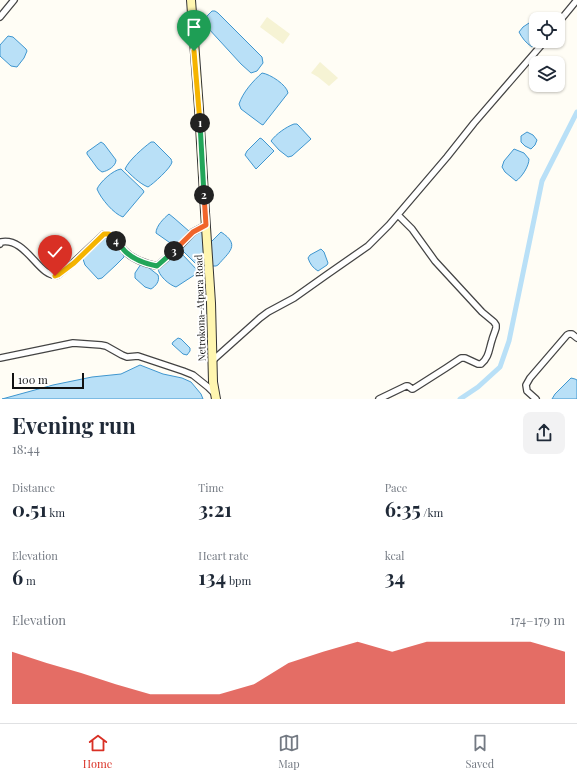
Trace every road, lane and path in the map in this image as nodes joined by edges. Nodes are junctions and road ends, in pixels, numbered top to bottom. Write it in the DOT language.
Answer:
graph roads {
  1 [pos="14,0"];
  2 [pos="191,0"];
  3 [pos="577,0"];
  4 [pos="565,15"];
  5 [pos="0,17"];
  6 [pos="539,48"];
  7 [pos="398,215"];
  8 [pos="206,225"];
  9 [pos="0,244"];
  10 [pos="577,338"];
  11 [pos="0,358"];
  12 [pos="212,361"];
  13 [pos="215,397"];
  14 [pos="379,399"];
  15 [pos="536,399"];
  1 -- 5 [label="street"];
  2 -- 8 [label="street, Netrokona-Atpara Road"];
  3 -- 4 [label="street"];
  6 -- 7 [label="street"];
  7 -- 12 [label="street"];
  7 -- 14 [label="street"];
  8 -- 9 [label="street"];
  8 -- 12 [label="street, Netrokona-Atpara Road"];
  10 -- 15 [label="street"];
  11 -- 13 [label="street"];
  12 -- 13 [label="street, Netrokona-Atpara Road"];
}
